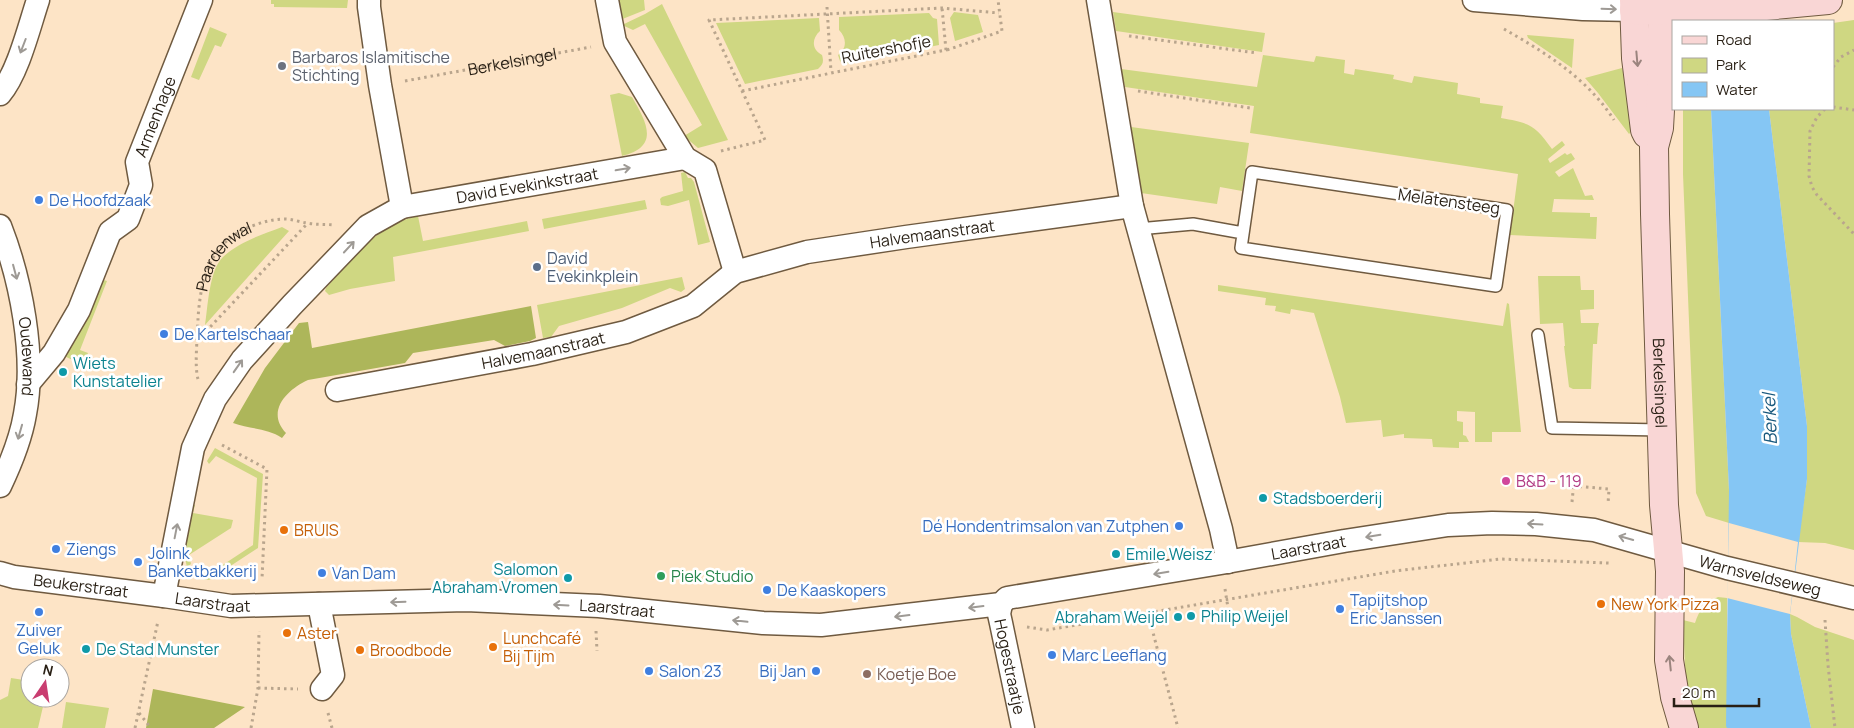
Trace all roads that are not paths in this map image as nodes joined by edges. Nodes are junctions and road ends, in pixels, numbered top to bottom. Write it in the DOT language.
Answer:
graph roads {
  1 [pos="38,0"];
  2 [pos="369,0"];
  3 [pos="607,0"];
  4 [pos="1098,0"];
  5 [pos="1474,0"];
  6 [pos="1828,0"];
  7 [pos="197,2"];
  8 [pos="1634,5"];
  9 [pos="1662,6"];
  10 [pos="0,94"];
  11 [pos="1654,147"];
  12 [pos="684,158"];
  13 [pos="1132,206"];
  14 [pos="402,207"];
  15 [pos="0,226"];
  16 [pos="1138,229"];
  17 [pos="1243,233"];
  18 [pos="735,272"];
  19 [pos="1538,336"];
  20 [pos="28,384"];
  21 [pos="337,390"];
  22 [pos="1662,430"];
  23 [pos="0,486"];
  24 [pos="1668,550"];
  25 [pos="1228,562"];
  26 [pos="0,573"];
  27 [pos="164,596"];
  28 [pos="1854,598"];
  29 [pos="319,604"];
  30 [pos="1001,613"];
  31 [pos="322,689"];
  32 [pos="1023,728"];
  33 [pos="1684,728"];
  1 -- 10 [label="street, one-way"];
  2 -- 14 [label="street"];
  3 -- 12 [label="street"];
  4 -- 13 [label="street"];
  5 -- 8 [label="street, one-way"];
  6 -- 9 [label="street"];
  7 -- 20 [label="street, Armenhage"];
  8 -- 9 [label="street"];
  8 -- 11 [label="street, Berkelsingel, one-way"];
  9 -- 11 [label="street, Berkelsingel"];
  11 -- 22 [label="street, Berkelsingel"];
  14 -- 12 [label="street, David Evekinkstraat, one-way"];
  12 -- 18 [label="street"];
  13 -- 16 [label="street"];
  13 -- 18 [label="street, Halvemaanstraat"];
  27 -- 14 [label="street, one-way"];
  15 -- 20 [label="street, Oudewand, one-way"];
  16 -- 17 [label="lane"];
  16 -- 25 [label="street"];
  17 -- 17 [label="lane, Melatensteeg"];
  18 -- 21 [label="street, Halvemaanstraat"];
  19 -- 22 [label="lane"];
  20 -- 23 [label="street, Oudewand, one-way"];
  22 -- 24 [label="street, Berkelsingel"];
  24 -- 25 [label="street, Laarstraat, one-way"];
  24 -- 28 [label="street, Warnsveldseweg"];
  33 -- 24 [label="street, Berkelsingel, one-way"];
  25 -- 30 [label="street, Laarstraat, one-way"];
  26 -- 27 [label="street, Beukerstraat"];
  27 -- 29 [label="street, Laarstraat"];
  30 -- 29 [label="street, Laarstraat, one-way"];
  29 -- 31 [label="street"];
  30 -- 32 [label="street, Hogestraatje"];
}
